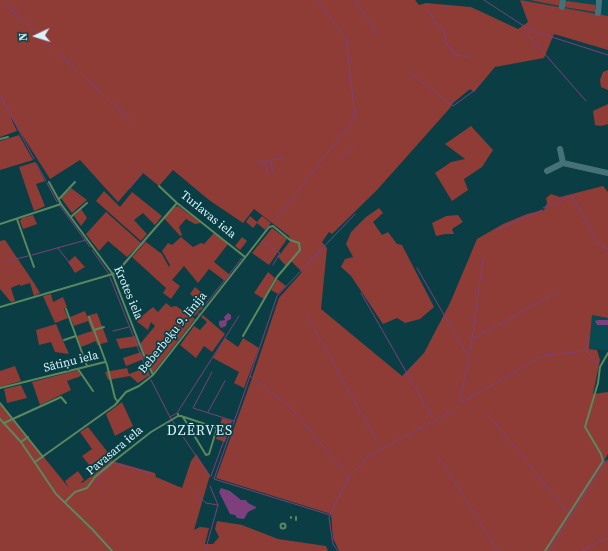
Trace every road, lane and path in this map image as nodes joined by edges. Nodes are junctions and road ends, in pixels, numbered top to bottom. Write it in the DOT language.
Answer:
graph roads {
  1 [pos="8,137"];
  2 [pos="0,139"];
  3 [pos="48,182"];
  4 [pos="75,182"];
  5 [pos="159,186"];
  6 [pos="59,199"];
  7 [pos="87,203"];
  8 [pos="177,203"];
  9 [pos="61,204"];
  10 [pos="72,216"];
  11 [pos="17,219"];
  12 [pos="0,224"];
  13 [pos="245,257"];
  14 [pos="34,267"];
  15 [pos="112,275"];
  16 [pos="0,307"];
  17 [pos="66,310"];
  18 [pos="89,317"];
  19 [pos="104,327"];
  20 [pos="94,330"];
  21 [pos="76,336"];
  22 [pos="243,336"];
  23 [pos="64,340"];
  24 [pos="608,353"];
  25 [pos="105,362"];
  26 [pos="87,366"];
  27 [pos="78,369"];
  28 [pos="153,375"];
  29 [pos="0,388"];
  30 [pos="93,391"];
  31 [pos="118,402"];
  32 [pos="0,403"];
  33 [pos="66,403"];
  34 [pos="182,416"];
  35 [pos="13,418"];
  36 [pos="0,419"];
  37 [pos="4,423"];
  38 [pos="28,437"];
  39 [pos="21,442"];
  40 [pos="43,457"];
  41 [pos="35,462"];
  42 [pos="65,502"];
  43 [pos="112,551"];
  44 [pos="546,551"];
  1 -- 2 [label="street"];
  3 -- 6 [label="street"];
  4 -- 6 [label="street"];
  5 -- 8 [label="street, Turlavas iela"];
  6 -- 9 [label="street"];
  7 -- 10 [label="street"];
  8 -- 13 [label="street, Turlavas iela"];
  8 -- 15 [label="street"];
  9 -- 10 [label="street, Krotes iela"];
  9 -- 11 [label="street"];
  10 -- 15 [label="street, Krotes iela"];
  11 -- 12 [label="street"];
  11 -- 14 [label="street"];
  13 -- 22 [label="street, Beberbeķu 9. līnija"];
  13 -- 28 [label="street, Beberbeķu 9. līnija"];
  15 -- 16 [label="street"];
  15 -- 28 [label="street, Krotes iela"];
  17 -- 21 [label="street"];
  18 -- 20 [label="street"];
  19 -- 20 [label="street"];
  20 -- 25 [label="street"];
  21 -- 23 [label="street"];
  21 -- 26 [label="street"];
  24 -- 44 [label="street"];
  25 -- 26 [label="street, Sātiņu iela"];
  25 -- 31 [label="street, Sātiņu iela"];
  26 -- 27 [label="street, Sātiņu iela"];
  27 -- 29 [label="street, Sātiņu iela"];
  27 -- 30 [label="street"];
  28 -- 31 [label="street, Beberbeķu 9. līnija"];
  31 -- 40 [label="street, Beberbeķu 9. līnija"];
  32 -- 35 [label="street"];
  33 -- 35 [label="street"];
  34 -- 34 [label="street"];
  34 -- 42 [label="street, Pavasara iela"];
  35 -- 37 [label="street"];
  35 -- 38 [label="street"];
  36 -- 37 [label="street"];
  37 -- 39 [label="street"];
  38 -- 39 [label="street"];
  38 -- 40 [label="street"];
  39 -- 41 [label="street"];
  40 -- 41 [label="street, Beberbeķu 9. līnija"];
  41 -- 42 [label="street"];
  42 -- 43 [label="street"];
}
